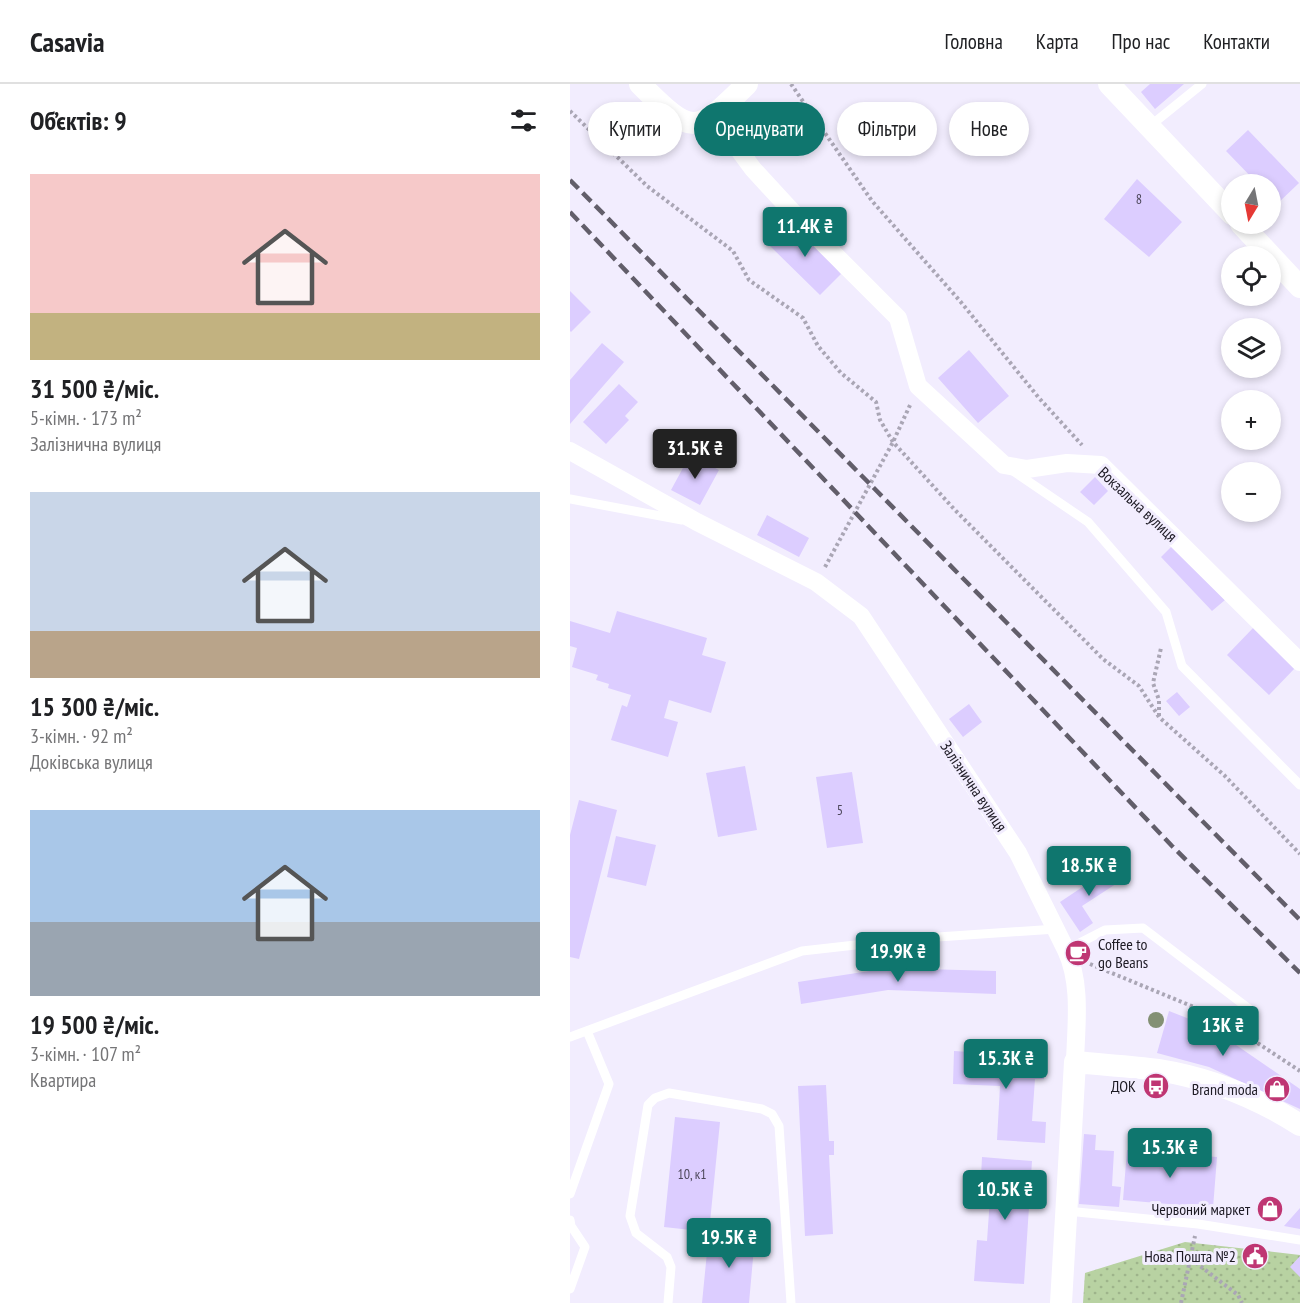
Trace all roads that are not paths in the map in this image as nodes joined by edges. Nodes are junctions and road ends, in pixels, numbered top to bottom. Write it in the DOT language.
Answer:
graph roads {
  1 [pos="640,84"];
  2 [pos="747,84"];
  3 [pos="1109,84"];
  4 [pos="1202,84"];
  5 [pos="728,102"];
  6 [pos="694,123"];
  7 [pos="1150,126"];
  8 [pos="743,156"];
  9 [pos="1221,202"];
  10 [pos="1250,234"];
  11 [pos="1300,287"];
  12 [pos="570,450"];
  13 [pos="1004,465"];
  14 [pos="570,499"];
  15 [pos="697,522"];
  16 [pos="1300,662"];
  17 [pos="1300,785"];
  18 [pos="1056,929"];
  19 [pos="1068,955"];
  20 [pos="1252,1011"];
  21 [pos="587,1031"];
  22 [pos="570,1037"];
  23 [pos="1075,1062"];
  24 [pos="1300,1125"];
  25 [pos="570,1194"];
  26 [pos="1067,1211"];
  27 [pos="570,1220"];
  28 [pos="1300,1240"];
  29 [pos="570,1289"];
  30 [pos="668,1303"];
  31 [pos="791,1303"];
  32 [pos="1061,1303"];
  1 -- 6 [label="street"];
  2 -- 5 [label="street"];
  3 -- 7 [label="street"];
  4 -- 7 [label="lane"];
  7 -- 9 [label="street"];
  8 -- 13 [label="street"];
  10 -- 11 [label="street"];
  12 -- 15 [label="street, Залізнична вулиця"];
  13 -- 16 [label="street, Вокзальна вулиця"];
  13 -- 17 [label="lane"];
  14 -- 15 [label="lane"];
  15 -- 18 [label="street, Залізнична вулиця"];
  18 -- 19 [label="street, Залізнична вулиця"];
  18 -- 21 [label="lane"];
  19 -- 20 [label="lane"];
  19 -- 23 [label="street, Залізнична вулиця"];
  21 -- 22 [label="lane"];
  21 -- 25 [label="lane"];
  23 -- 24 [label="street"];
  23 -- 26 [label="street"];
  26 -- 28 [label="lane"];
  26 -- 32 [label="street"];
  27 -- 29 [label="lane"];
  30 -- 31 [label="lane"];
}
